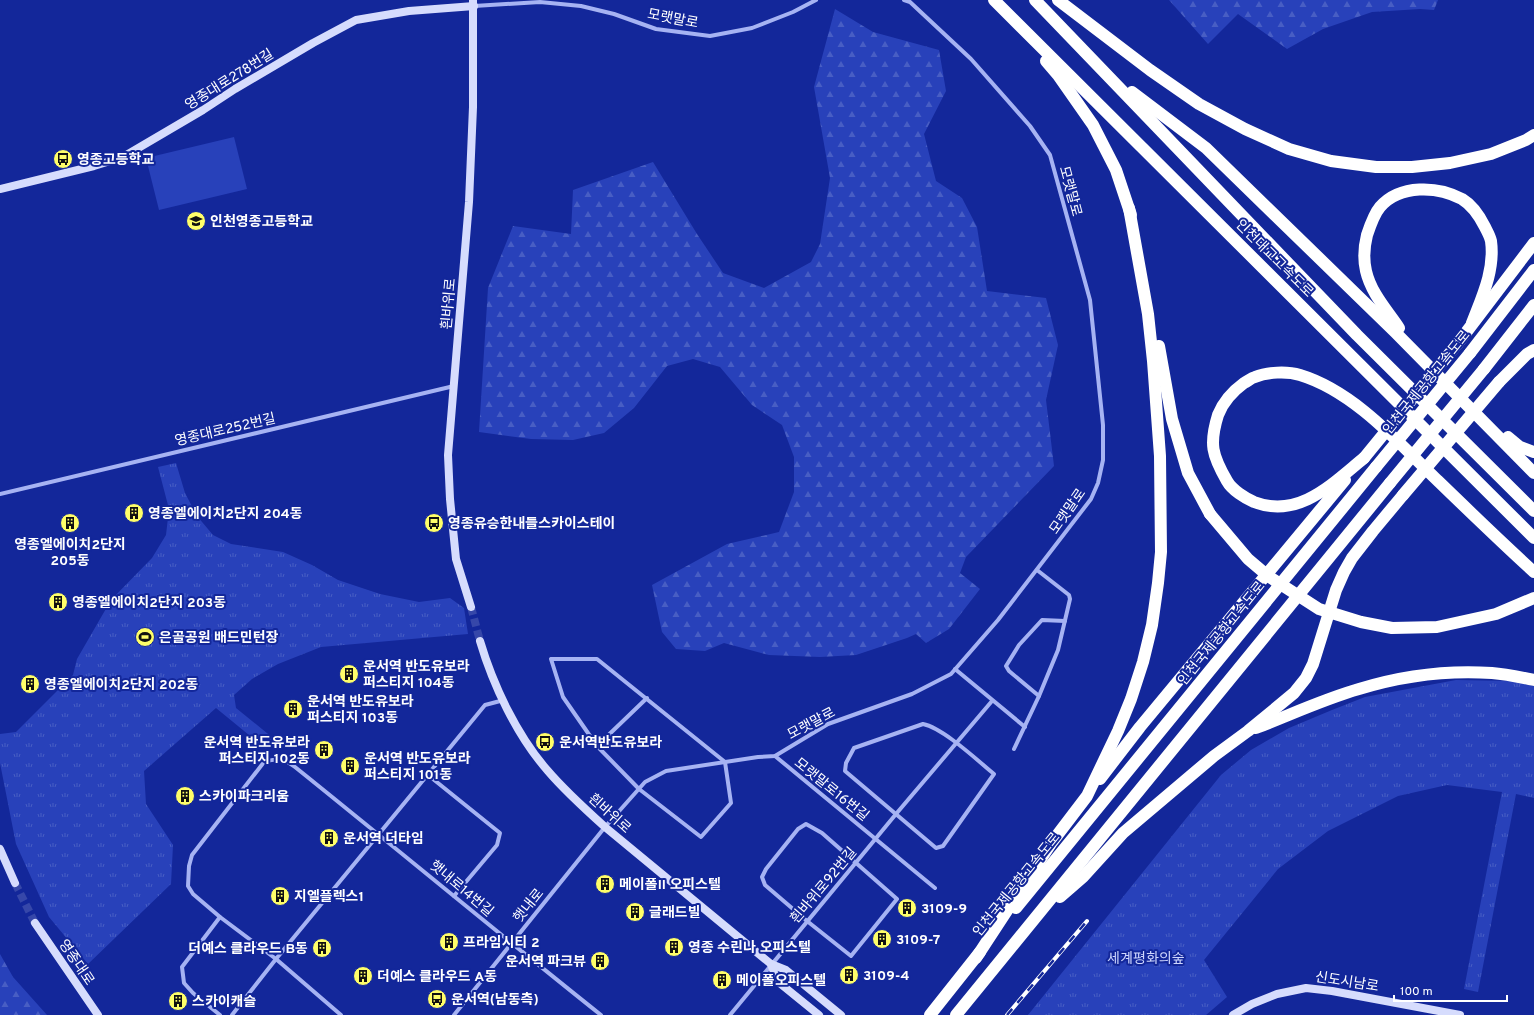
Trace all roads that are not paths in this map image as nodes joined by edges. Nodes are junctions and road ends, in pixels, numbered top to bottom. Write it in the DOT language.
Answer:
graph roads {
  1 [pos="816,0"];
  2 [pos="904,0"];
  3 [pos="1035,0"];
  4 [pos="1058,0"];
  5 [pos="997,2"];
  6 [pos="474,3"];
  7 [pos="1104,70"];
  8 [pos="1534,135"];
  9 [pos="0,189"];
  10 [pos="1129,208"];
  11 [pos="1534,243"];
  12 [pos="1534,270"];
  13 [pos="1534,305"];
  14 [pos="1472,323"];
  15 [pos="1534,350"];
  16 [pos="454,386"];
  17 [pos="1455,394"];
  18 [pos="1534,452"];
  19 [pos="1364,458"];
  20 [pos="1534,473"];
  21 [pos="0,494"];
  22 [pos="1534,511"];
  23 [pos="1534,538"];
  24 [pos="1037,570"];
  25 [pos="1534,572"];
  26 [pos="1534,598"];
  27 [pos="471,607"];
  28 [pos="1066,621"];
  29 [pos="480,641"];
  30 [pos="955,669"];
  31 [pos="1534,680"];
  32 [pos="1039,696"];
  33 [pos="647,698"];
  34 [pos="504,700"];
  35 [pos="992,701"];
  36 [pos="1025,727"];
  37 [pos="1248,732"];
  38 [pos="957,744"];
  39 [pos="597,746"];
  40 [pos="1014,749"];
  41 [pos="775,756"];
  42 [pos="725,762"];
  43 [pos="428,775"];
  44 [pos="639,789"];
  45 [pos="1087,796"];
  46 [pos="896,814"];
  47 [pos="605,827"];
  48 [pos="379,835"];
  49 [pos="876,839"];
  50 [pos="0,849"];
  51 [pos="856,862"];
  52 [pos="15,883"];
  53 [pos="935,888"];
  54 [pos="454,896"];
  55 [pos="220,917"];
  56 [pos="1035,919"];
  57 [pos="807,921"];
  58 [pos="35,923"];
  59 [pos="511,944"];
  60 [pos="976,958"];
  61 [pos="276,959"];
  62 [pos="771,964"];
  63 [pos="98,1015"];
  64 [pos="220,1015"];
  65 [pos="232,1015"];
  66 [pos="341,1015"];
  67 [pos="454,1015"];
  68 [pos="601,1015"];
  69 [pos="730,1015"];
  70 [pos="819,1015"];
  71 [pos="841,1015"];
  72 [pos="930,1015"];
  73 [pos="956,1015"];
  74 [pos="1233,1015"];
  75 [pos="1460,1015"];
  1 -- 6 [label="street, 모랫말로"];
  2 -- 24 [label="street, 모랫말로"];
  3 -- 7 [label="highway, 인천대교고속도로"];
  4 -- 8 [label="highway"];
  5 -- 10 [label="highway"];
  5 -- 23 [label="highway, 인천대교고속도로"];
  6 -- 9 [label="street, 영종대로278번길"];
  6 -- 16 [label="street, 흰바위로"];
  7 -- 17 [label="highway"];
  7 -- 22 [label="highway, 인천대교고속도로"];
  10 -- 26 [label="highway, bridge"];
  10 -- 45 [label="highway"];
  11 -- 14 [label="highway"];
  12 -- 60 [label="highway, 인천국제공항고속도로, bridge"];
  13 -- 56 [label="highway, bridge"];
  14 -- 17 [label="highway"];
  14 -- 19 [label="highway, bridge"];
  15 -- 37 [label="highway, bridge"];
  16 -- 21 [label="street, 영종대로252번길"];
  16 -- 27 [label="street, 흰바위로"];
  17 -- 18 [label="highway"];
  17 -- 20 [label="highway"];
  19 -- 25 [label="highway"];
  19 -- 45 [label="highway"];
  24 -- 28 [label="street"];
  24 -- 30 [label="street, 모랫말로"];
  28 -- 32 [label="street"];
  28 -- 32 [label="street"];
  29 -- 34 [label="street, 흰바위로"];
  30 -- 35 [label="street"];
  30 -- 41 [label="street, 모랫말로"];
  31 -- 37 [label="highway"];
  32 -- 36 [label="street"];
  33 -- 39 [label="street"];
  33 -- 39 [label="street"];
  33 -- 42 [label="street"];
  34 -- 43 [label="street"];
  34 -- 47 [label="street, 흰바위로"];
  35 -- 36 [label="street"];
  35 -- 38 [label="street, 모랫말로16번길"];
  36 -- 40 [label="street"];
  37 -- 56 [label="highway"];
  38 -- 46 [label="street, 모랫말로16번길"];
  38 -- 46 [label="street, 모랫말로16번길"];
  38 -- 46 [label="street, 모랫말로16번길"];
  39 -- 44 [label="street"];
  41 -- 42 [label="street, 모랫말로"];
  41 -- 49 [label="street, 모랫말로16번길"];
  42 -- 44 [label="street, 모랫말로"];
  42 -- 44 [label="street"];
  43 -- 48 [label="street"];
  43 -- 54 [label="street"];
  44 -- 47 [label="street, 모랫말로"];
  45 -- 60 [label="highway"];
  46 -- 49 [label="street, 모랫말로16번길"];
  47 -- 59 [label="street, 햇내로"];
  47 -- 62 [label="street, 흰바위로"];
  48 -- 54 [label="street, 햇내로14번길"];
  48 -- 55 [label="street, 햇내로14번길"];
  48 -- 61 [label="street"];
  49 -- 51 [label="street, 흰바위로92번길"];
  49 -- 53 [label="street, 모랫말로16번길"];
  50 -- 52 [label="street"];
  51 -- 57 [label="street, 흰바위로92번길"];
  51 -- 57 [label="street"];
  51 -- 57 [label="street"];
  54 -- 59 [label="street, 햇내로14번길"];
  55 -- 61 [label="street"];
  55 -- 64 [label="street"];
  56 -- 73 [label="highway"];
  57 -- 62 [label="street, 흰바위로92번길"];
  58 -- 63 [label="street, 영종대로"];
  59 -- 67 [label="street, 햇내로"];
  59 -- 68 [label="street, 햇내로14번길"];
  60 -- 72 [label="highway, 인천국제공항고속도로"];
  61 -- 65 [label="street"];
  61 -- 66 [label="street"];
  62 -- 69 [label="street, 흰바위로92번길"];
  62 -- 70 [label="street, 흰바위로"];
  62 -- 71 [label="street, 흰바위로"];
  74 -- 75 [label="street, 신도시남로"];
}
